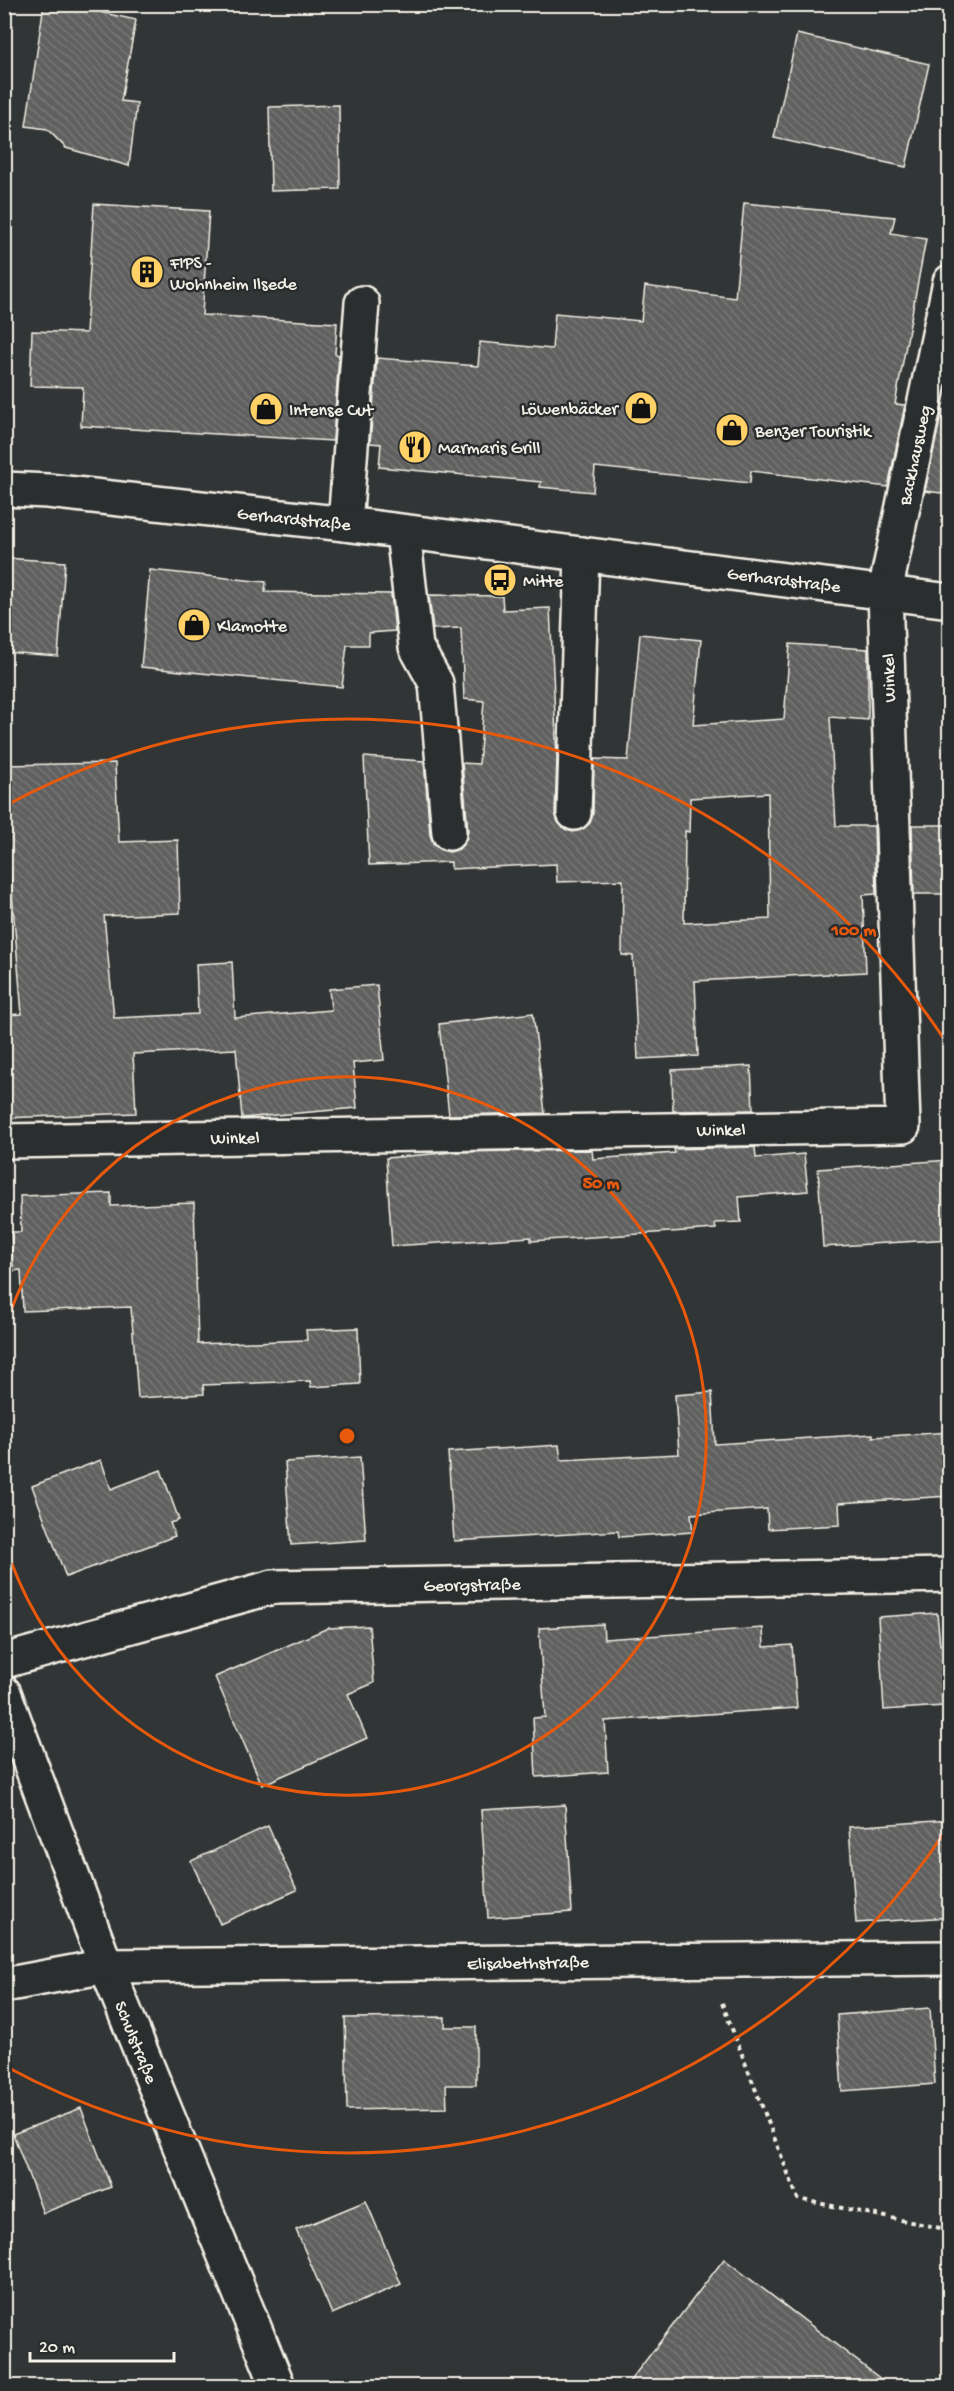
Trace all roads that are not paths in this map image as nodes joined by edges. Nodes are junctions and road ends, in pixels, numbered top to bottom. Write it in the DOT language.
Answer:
graph roads {
  1 [pos="950,282"];
  2 [pos="362,303"];
  3 [pos="4,489"];
  4 [pos="345,524"];
  5 [pos="403,532"];
  6 [pos="582,554"];
  7 [pos="885,592"];
  8 [pos="950,601"];
  9 [pos="574,813"];
  10 [pos="449,833"];
  11 [pos="4,1141"];
  12 [pos="950,1575"];
  13 [pos="4,1661"];
  14 [pos="4,1693"];
  15 [pos="950,1958"];
  16 [pos="106,1966"];
  17 [pos="4,1985"];
  18 [pos="278,2386"];
  1 -- 7 [label="street, Backhausweg"];
  2 -- 4 [label="street"];
  3 -- 4 [label="street, Gerhardstraße"];
  4 -- 5 [label="street, Gerhardstraße"];
  5 -- 6 [label="street, Gerhardstraße"];
  5 -- 10 [label="street"];
  6 -- 7 [label="street, Gerhardstraße"];
  6 -- 9 [label="street"];
  7 -- 8 [label="street, Gerhardstraße"];
  7 -- 11 [label="street, Winkel"];
  12 -- 13 [label="street, Georgstraße"];
  14 -- 16 [label="street, Schulstraße"];
  15 -- 16 [label="street, Elisabethstraße"];
  16 -- 17 [label="street, Elisabethstraße"];
  16 -- 18 [label="street, Schulstraße"];
}
